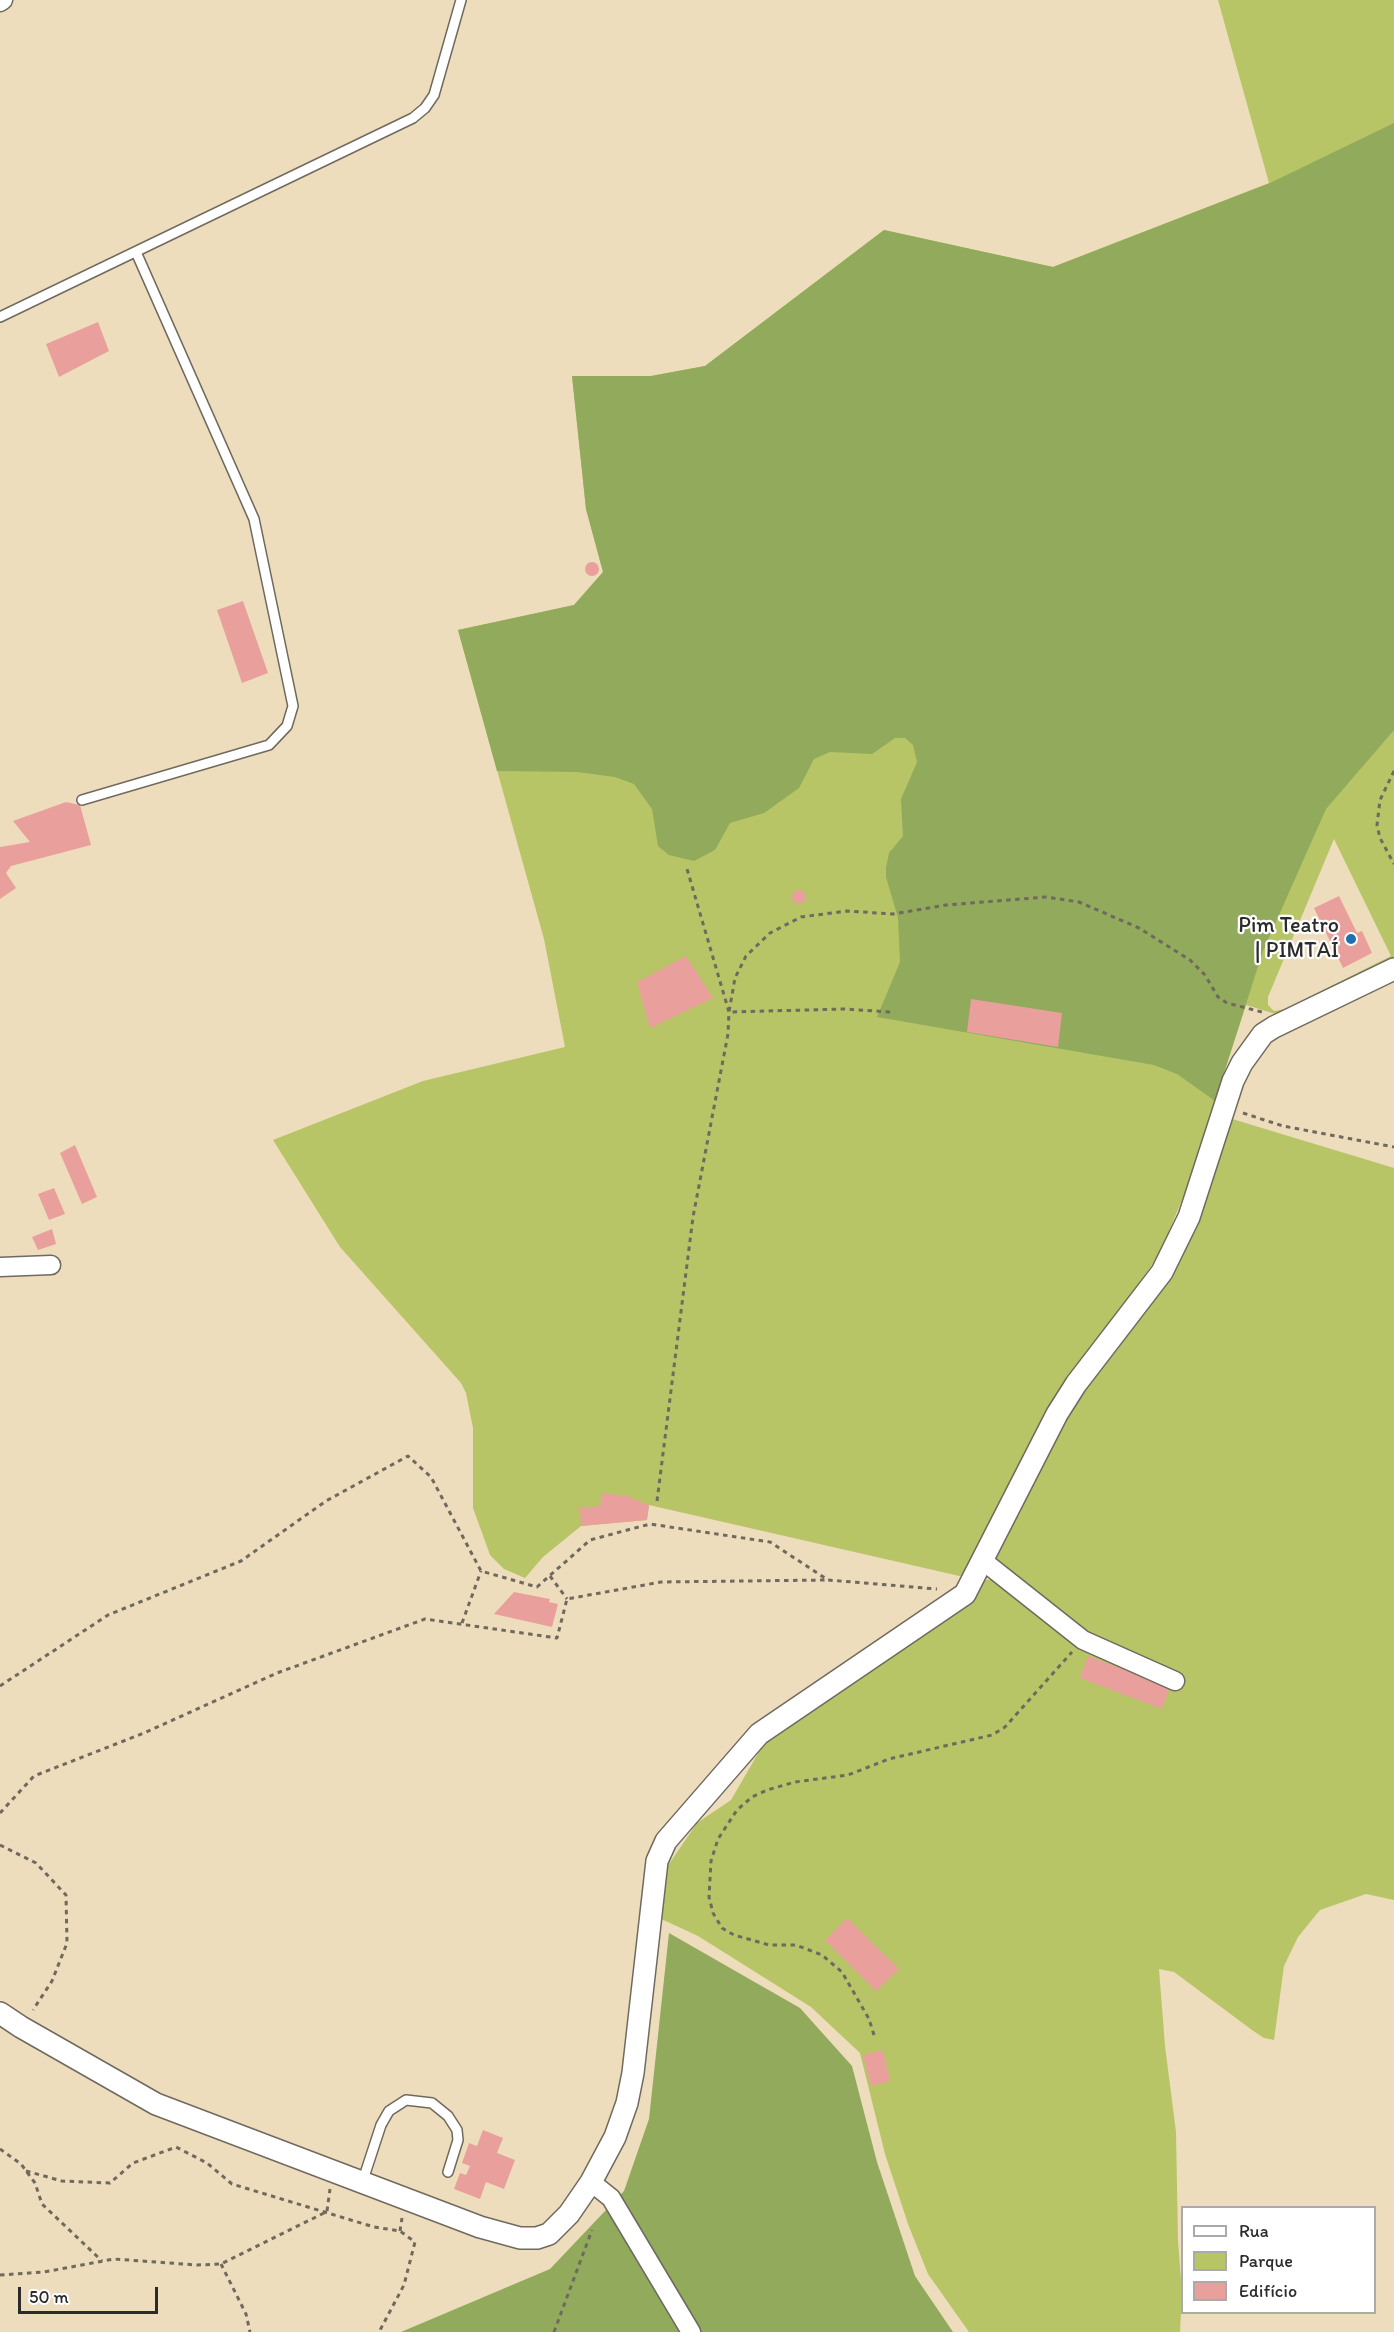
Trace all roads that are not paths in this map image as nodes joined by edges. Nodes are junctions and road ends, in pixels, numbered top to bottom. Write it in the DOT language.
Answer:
graph roads {
  1 [pos="461,0"];
  2 [pos="136,252"];
  3 [pos="0,317"];
  4 [pos="82,800"];
  5 [pos="1394,969"];
  6 [pos="51,1265"];
  7 [pos="0,1267"];
  8 [pos="982,1560"];
  9 [pos="1175,1682"];
  10 [pos="0,2013"];
  11 [pos="448,2172"];
  12 [pos="591,2182"];
  13 [pos="362,2183"];
  14 [pos="691,2332"];
  1 -- 2 [label="lane"];
  2 -- 3 [label="lane"];
  2 -- 4 [label="lane"];
  5 -- 8 [label="street"];
  6 -- 7 [label="street"];
  8 -- 9 [label="street"];
  8 -- 12 [label="street"];
  10 -- 13 [label="street"];
  11 -- 13 [label="lane"];
  12 -- 13 [label="street"];
  12 -- 14 [label="street"];
}
